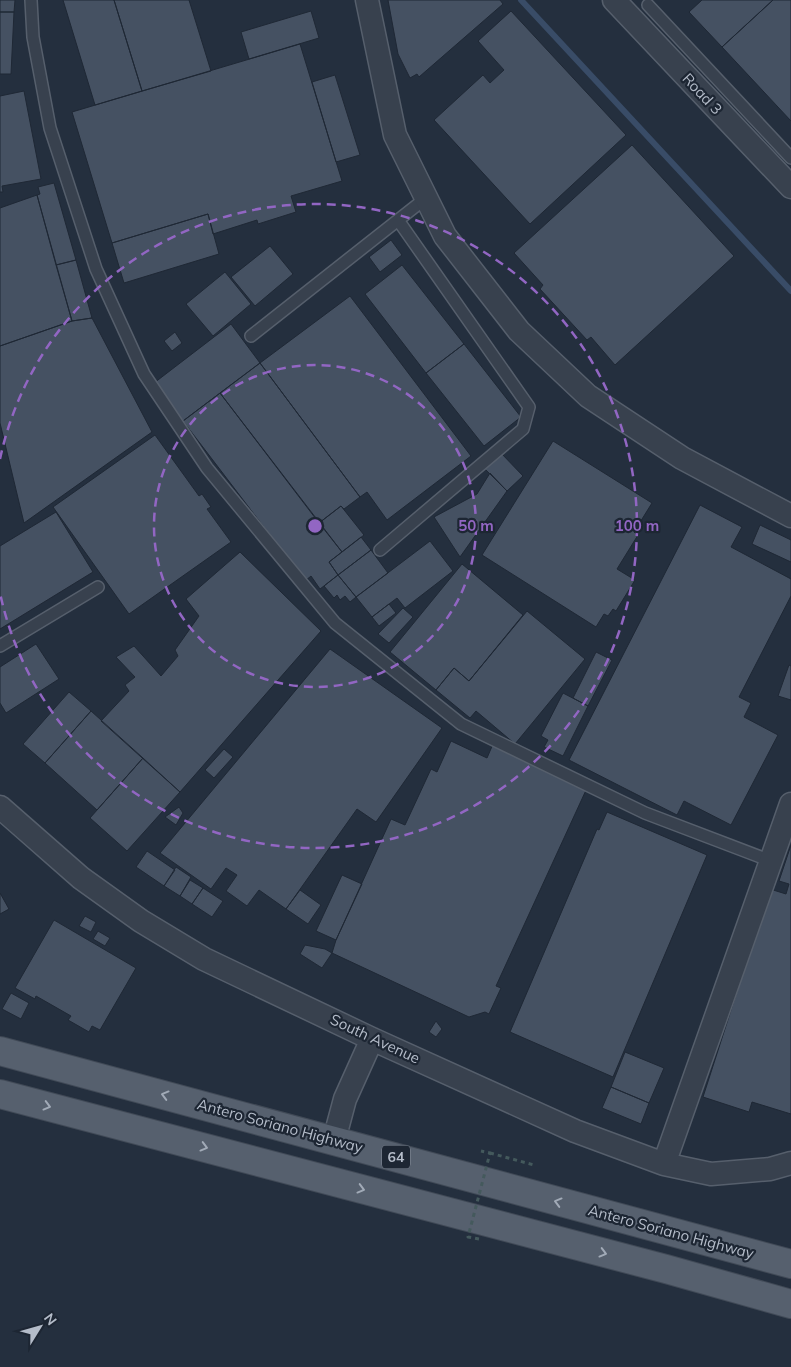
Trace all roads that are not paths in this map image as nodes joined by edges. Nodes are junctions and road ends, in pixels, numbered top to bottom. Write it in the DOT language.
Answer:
graph roads {
  1 [pos="31,0"];
  2 [pos="367,0"];
  3 [pos="614,0"];
  4 [pos="645,8"];
  5 [pos="791,158"];
  6 [pos="791,188"];
  7 [pos="426,198"];
  8 [pos="398,220"];
  9 [pos="251,336"];
  10 [pos="791,516"];
  11 [pos="380,550"];
  12 [pos="98,587"];
  13 [pos="0,646"];
  14 [pos="791,804"];
  15 [pos="0,807"];
  16 [pos="771,861"];
  17 [pos="372,1038"];
  18 [pos="0,1051"];
  19 [pos="0,1094"];
  20 [pos="334,1140"];
  21 [pos="791,1163"];
  22 [pos="664,1164"];
  23 [pos="791,1264"];
  24 [pos="791,1304"];
  1 -- 16 [label="lane"];
  2 -- 7 [label="street"];
  3 -- 4 [label="street, Road 3"];
  4 -- 5 [label="lane"];
  4 -- 6 [label="street, Road 3"];
  7 -- 8 [label="lane"];
  7 -- 10 [label="street"];
  8 -- 9 [label="lane"];
  8 -- 11 [label="lane"];
  12 -- 13 [label="lane"];
  14 -- 16 [label="street"];
  15 -- 17 [label="street, South Avenue"];
  16 -- 22 [label="street"];
  17 -- 20 [label="street"];
  17 -- 22 [label="street, South Avenue"];
  20 -- 18 [label="main road, Antero Soriano Highway / 64, one-way"];
  19 -- 24 [label="main road, one-way"];
  23 -- 20 [label="main road, Antero Soriano Highway / 64, one-way"];
  21 -- 22 [label="street, South Avenue"];
}
